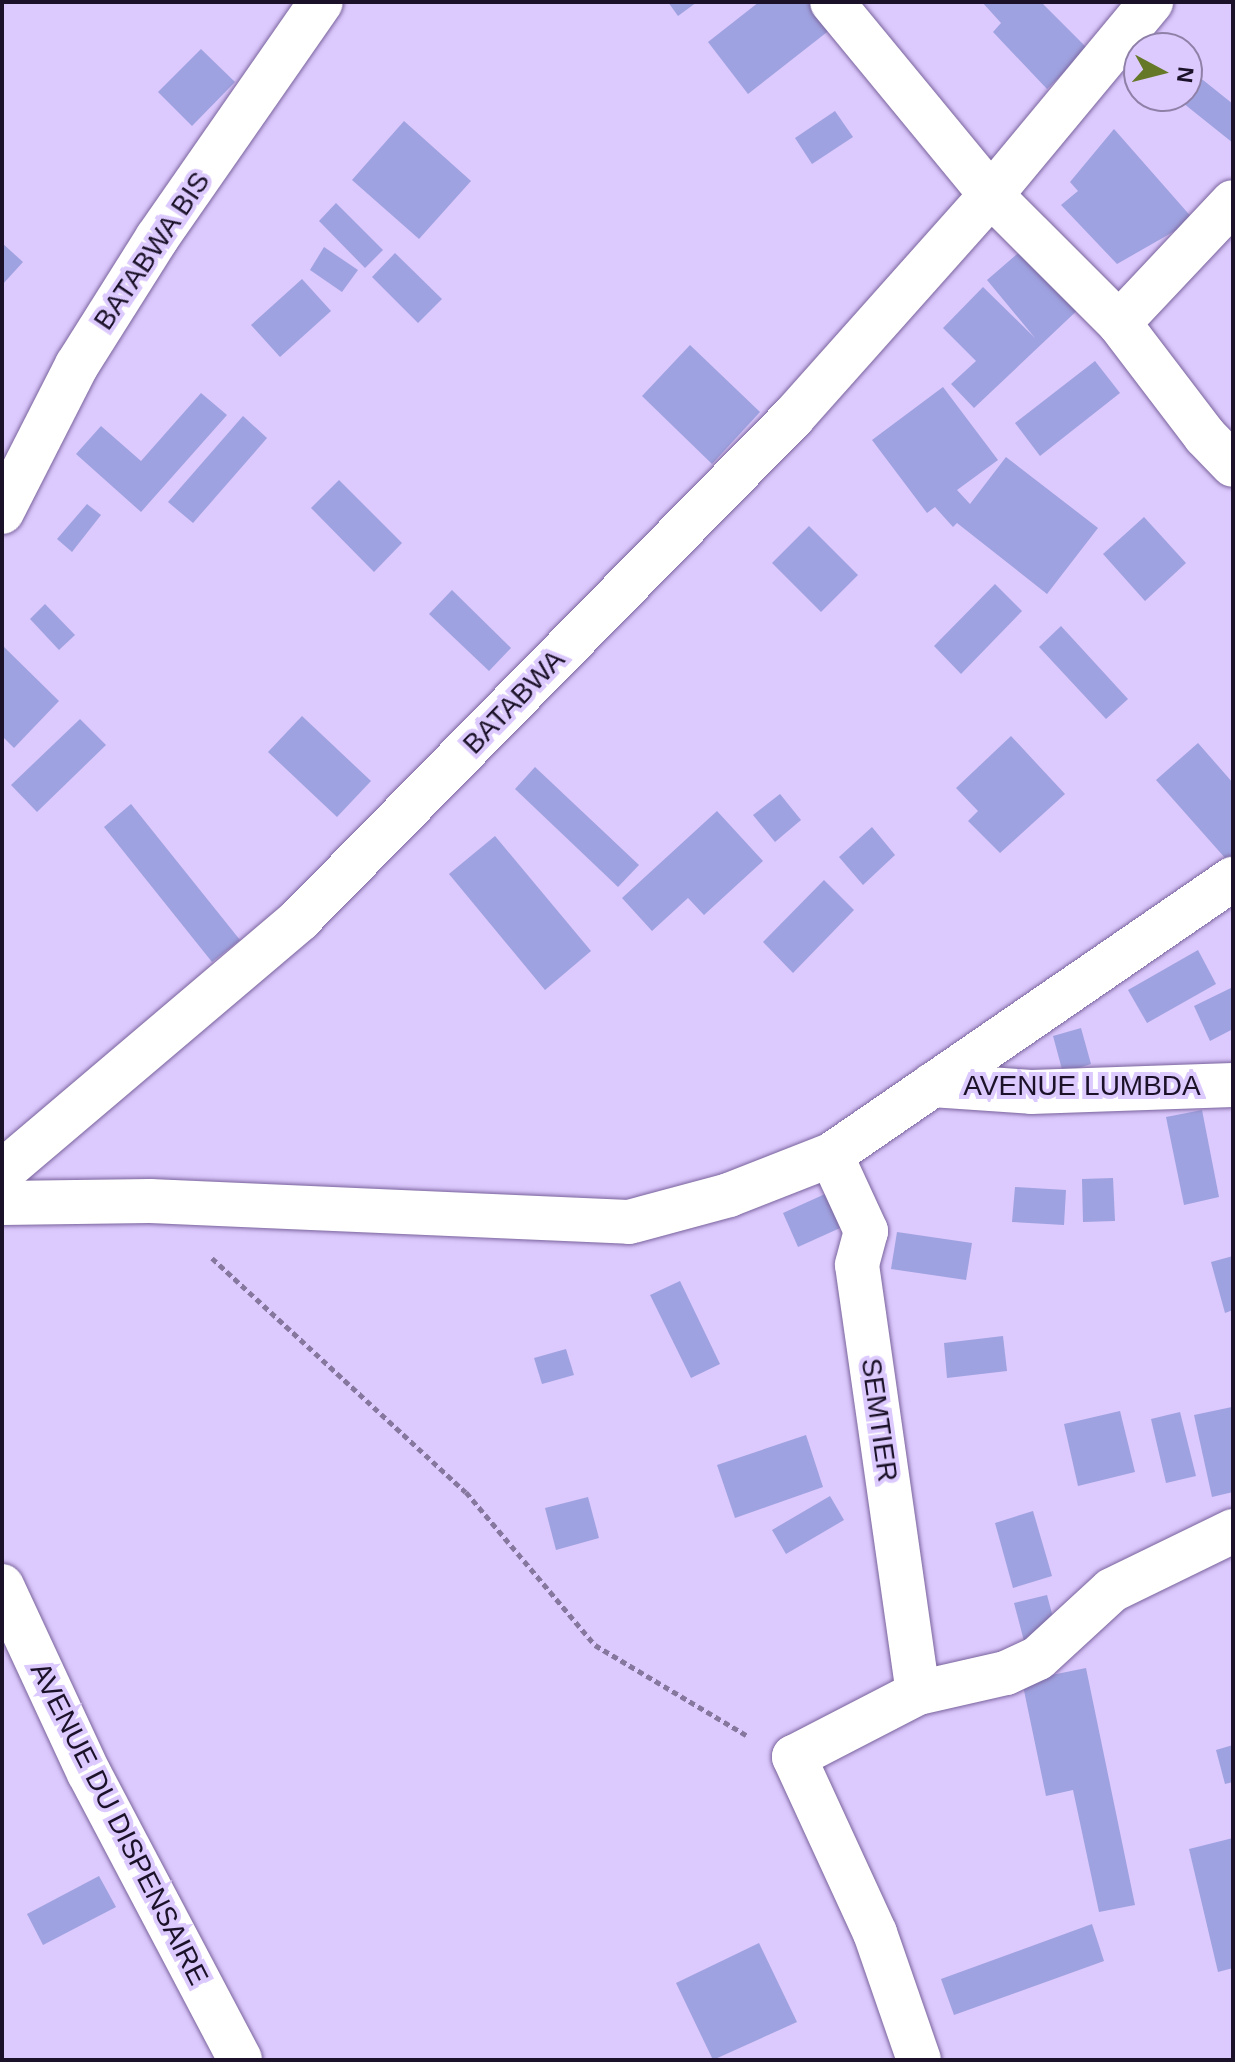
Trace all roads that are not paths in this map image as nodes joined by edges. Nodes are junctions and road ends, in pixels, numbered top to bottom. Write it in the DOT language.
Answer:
graph roads {
  1 [pos="832,2"];
  2 [pos="1151,2"];
  3 [pos="309,8"];
  4 [pos="991,195"];
  5 [pos="1233,202"];
  6 [pos="1119,323"];
  7 [pos="1233,465"];
  8 [pos="2,512"];
  9 [pos="1233,879"];
  10 [pos="932,1085"];
  11 [pos="1233,1085"];
  12 [pos="831,1155"];
  13 [pos="2,1172"];
  14 [pos="2,1203"];
  15 [pos="1233,1531"];
  16 [pos="2,1586"];
  17 [pos="918,1693"];
  18 [pos="240,2060"];
  19 [pos="919,2060"];
  1 -- 4 [label="street"];
  2 -- 4 [label="street, BATABWA"];
  3 -- 8 [label="street, BATABWA BIS"];
  4 -- 6 [label="street"];
  4 -- 13 [label="street, BATABWA"];
  5 -- 6 [label="street"];
  6 -- 7 [label="street"];
  9 -- 10 [label="street"];
  10 -- 11 [label="street, AVENUE LUMBDA"];
  10 -- 12 [label="street"];
  12 -- 14 [label="street"];
  12 -- 17 [label="street, SEMTIER"];
  15 -- 17 [label="street"];
  16 -- 18 [label="street, AVENUE DU DISPENSAIRE"];
  17 -- 19 [label="street"];
}
